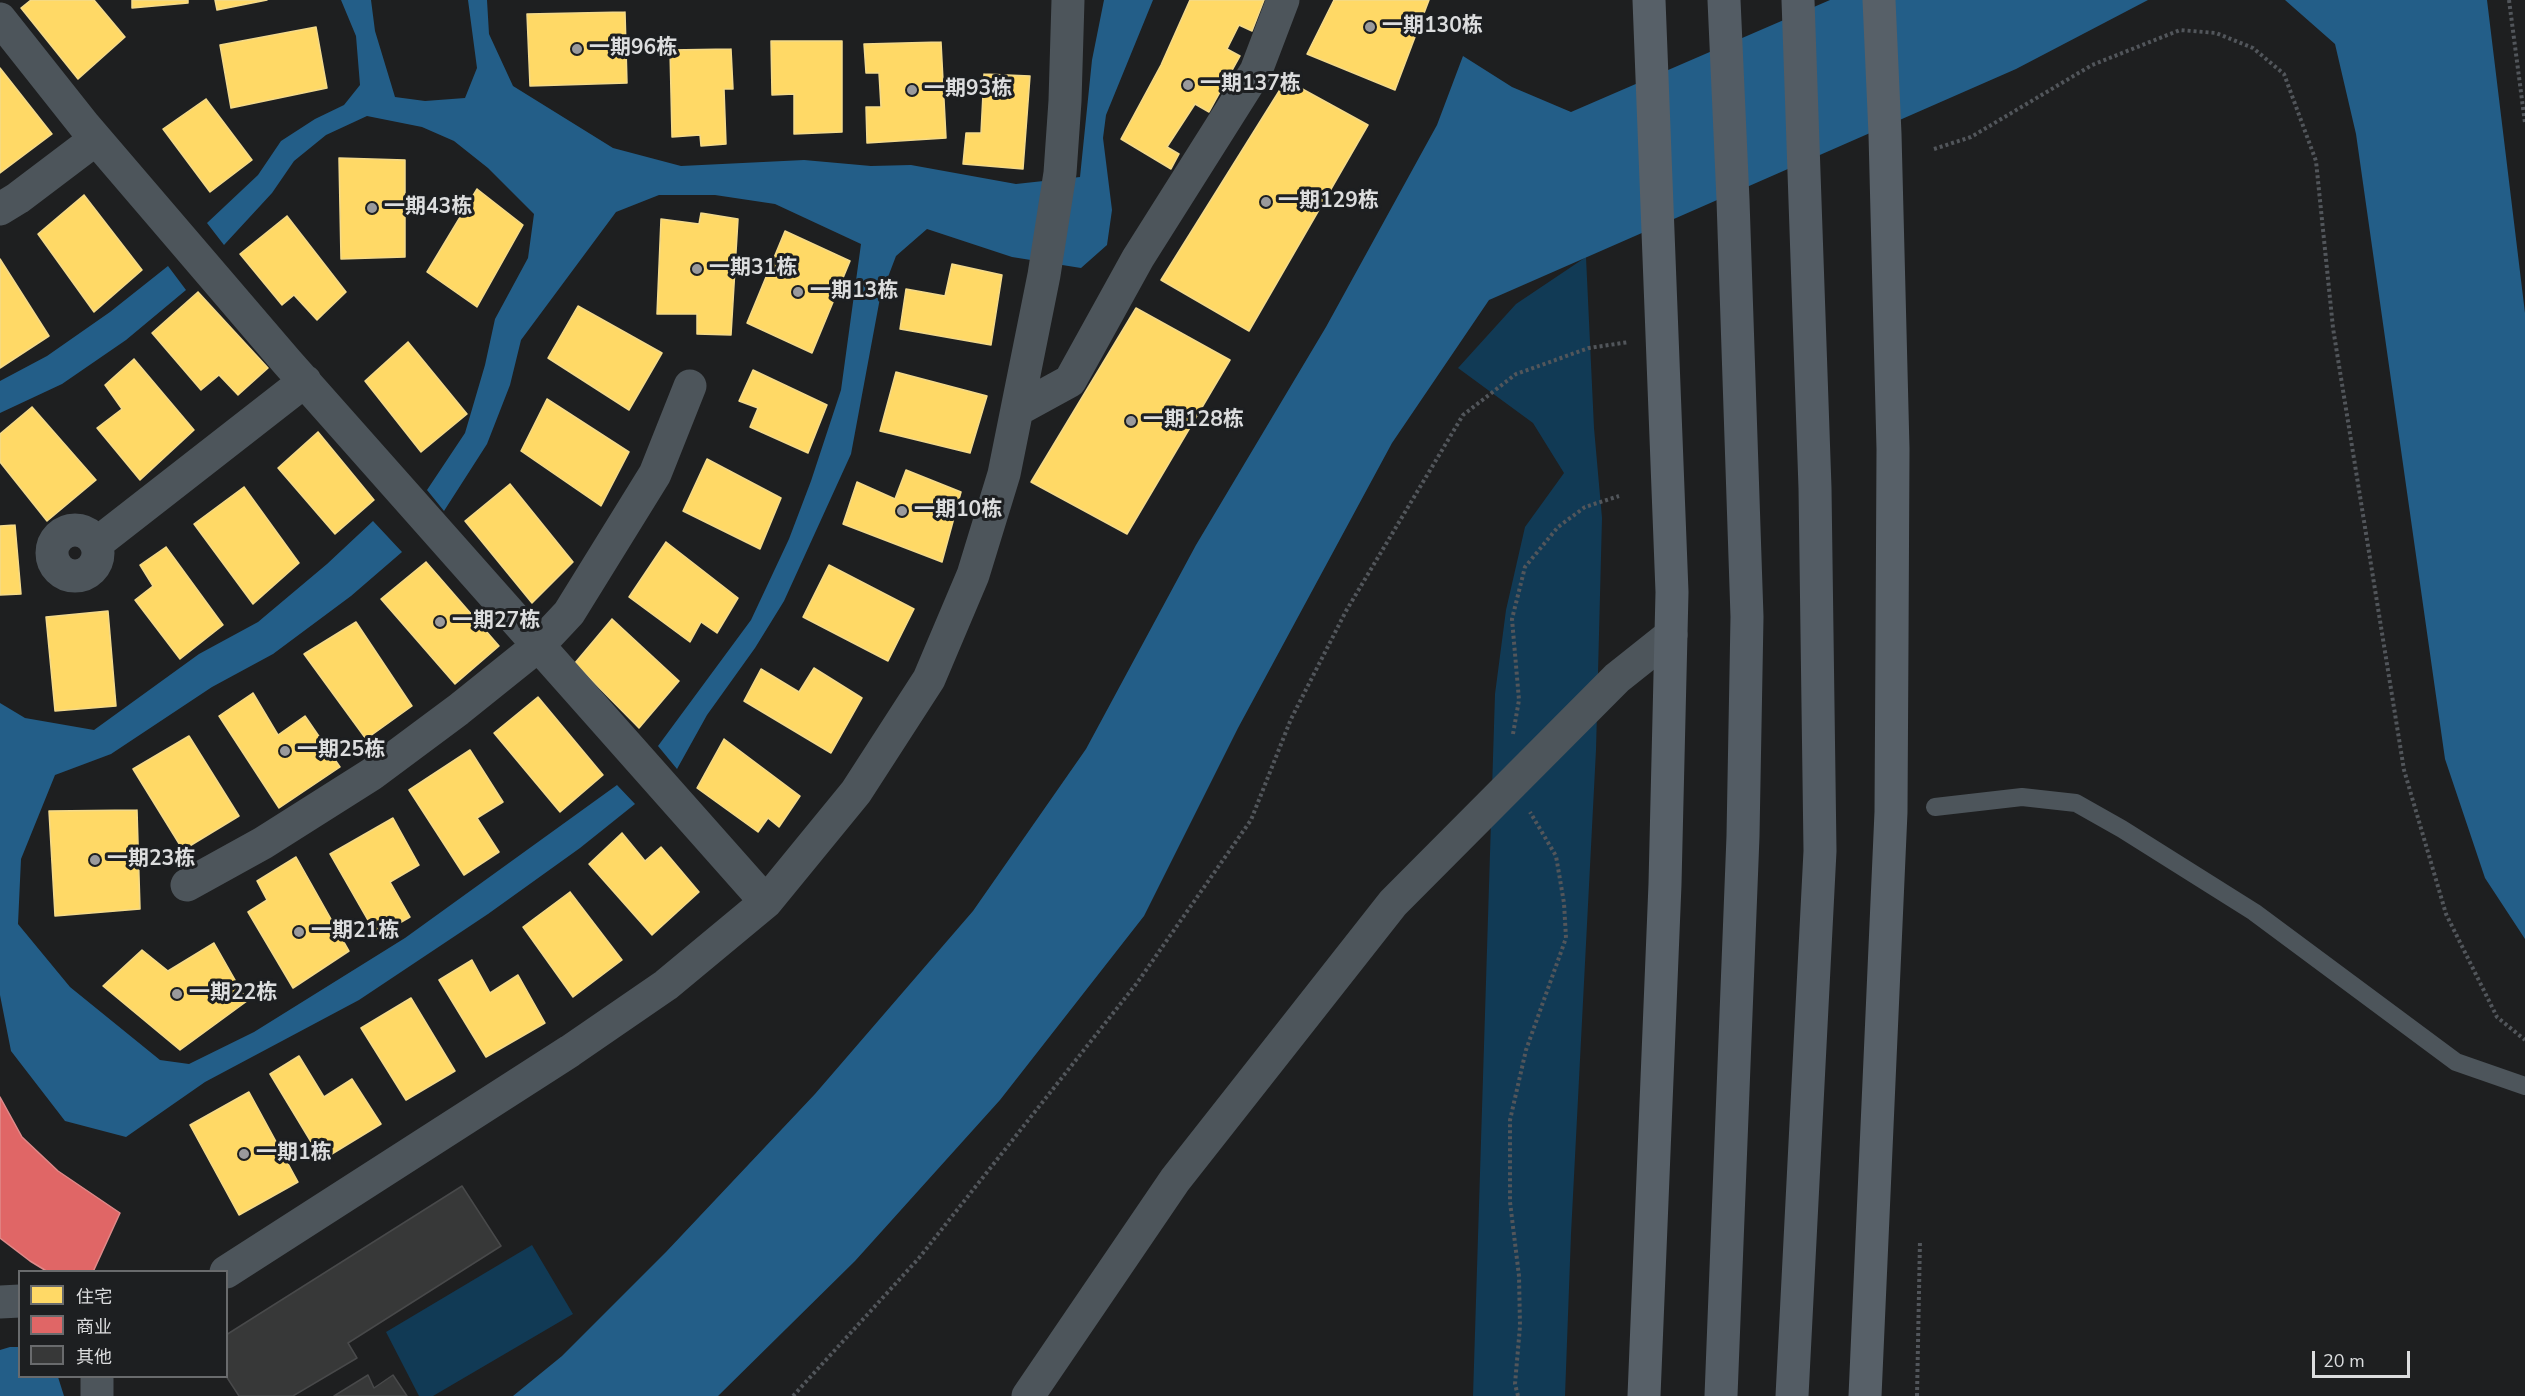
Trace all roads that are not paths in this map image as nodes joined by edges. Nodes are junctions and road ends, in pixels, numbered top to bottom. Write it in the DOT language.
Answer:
graph roads {
  1 [pos="1068,0"];
  2 [pos="1283,0"];
  3 [pos="1649,0"];
  4 [pos="1722,0"];
  5 [pos="1798,0"];
  6 [pos="1879,0"];
  7 [pos="0,19"];
  8 [pos="96,139"];
  9 [pos="0,209"];
  10 [pos="305,381"];
  11 [pos="690,386"];
  12 [pos="1017,410"];
  13 [pos="96,544"];
  14 [pos="1671,635"];
  15 [pos="539,645"];
  16 [pos="1935,807"];
  17 [pos="187,885"];
  18 [pos="766,902"];
  19 [pos="2525,1086"];
  20 [pos="228,1271"];
  21 [pos="18,1301"];
  22 [pos="0,1302"];
  23 [pos="97,1378"];
  24 [pos="97,1396"];
  25 [pos="1029,1396"];
  26 [pos="1644,1396"];
  27 [pos="1721,1396"];
  28 [pos="1792,1396"];
  29 [pos="1864,1396"];
  1 -- 12 [label="street"];
  2 -- 12 [label="street"];
  3 -- 14 [label="main road"];
  4 -- 27 [label="highway"];
  5 -- 28 [label="highway"];
  6 -- 29 [label="main road"];
  7 -- 8 [label="street"];
  8 -- 9 [label="street"];
  8 -- 10 [label="street"];
  10 -- 13 [label="street"];
  10 -- 15 [label="street"];
  11 -- 15 [label="street"];
  12 -- 18 [label="street"];
  14 -- 25 [label="street"];
  14 -- 26 [label="main road"];
  15 -- 17 [label="street"];
  15 -- 18 [label="street"];
  16 -- 19 [label="lane"];
  18 -- 20 [label="street"];
  21 -- 22 [label="street"];
  23 -- 24 [label="street"];
}
